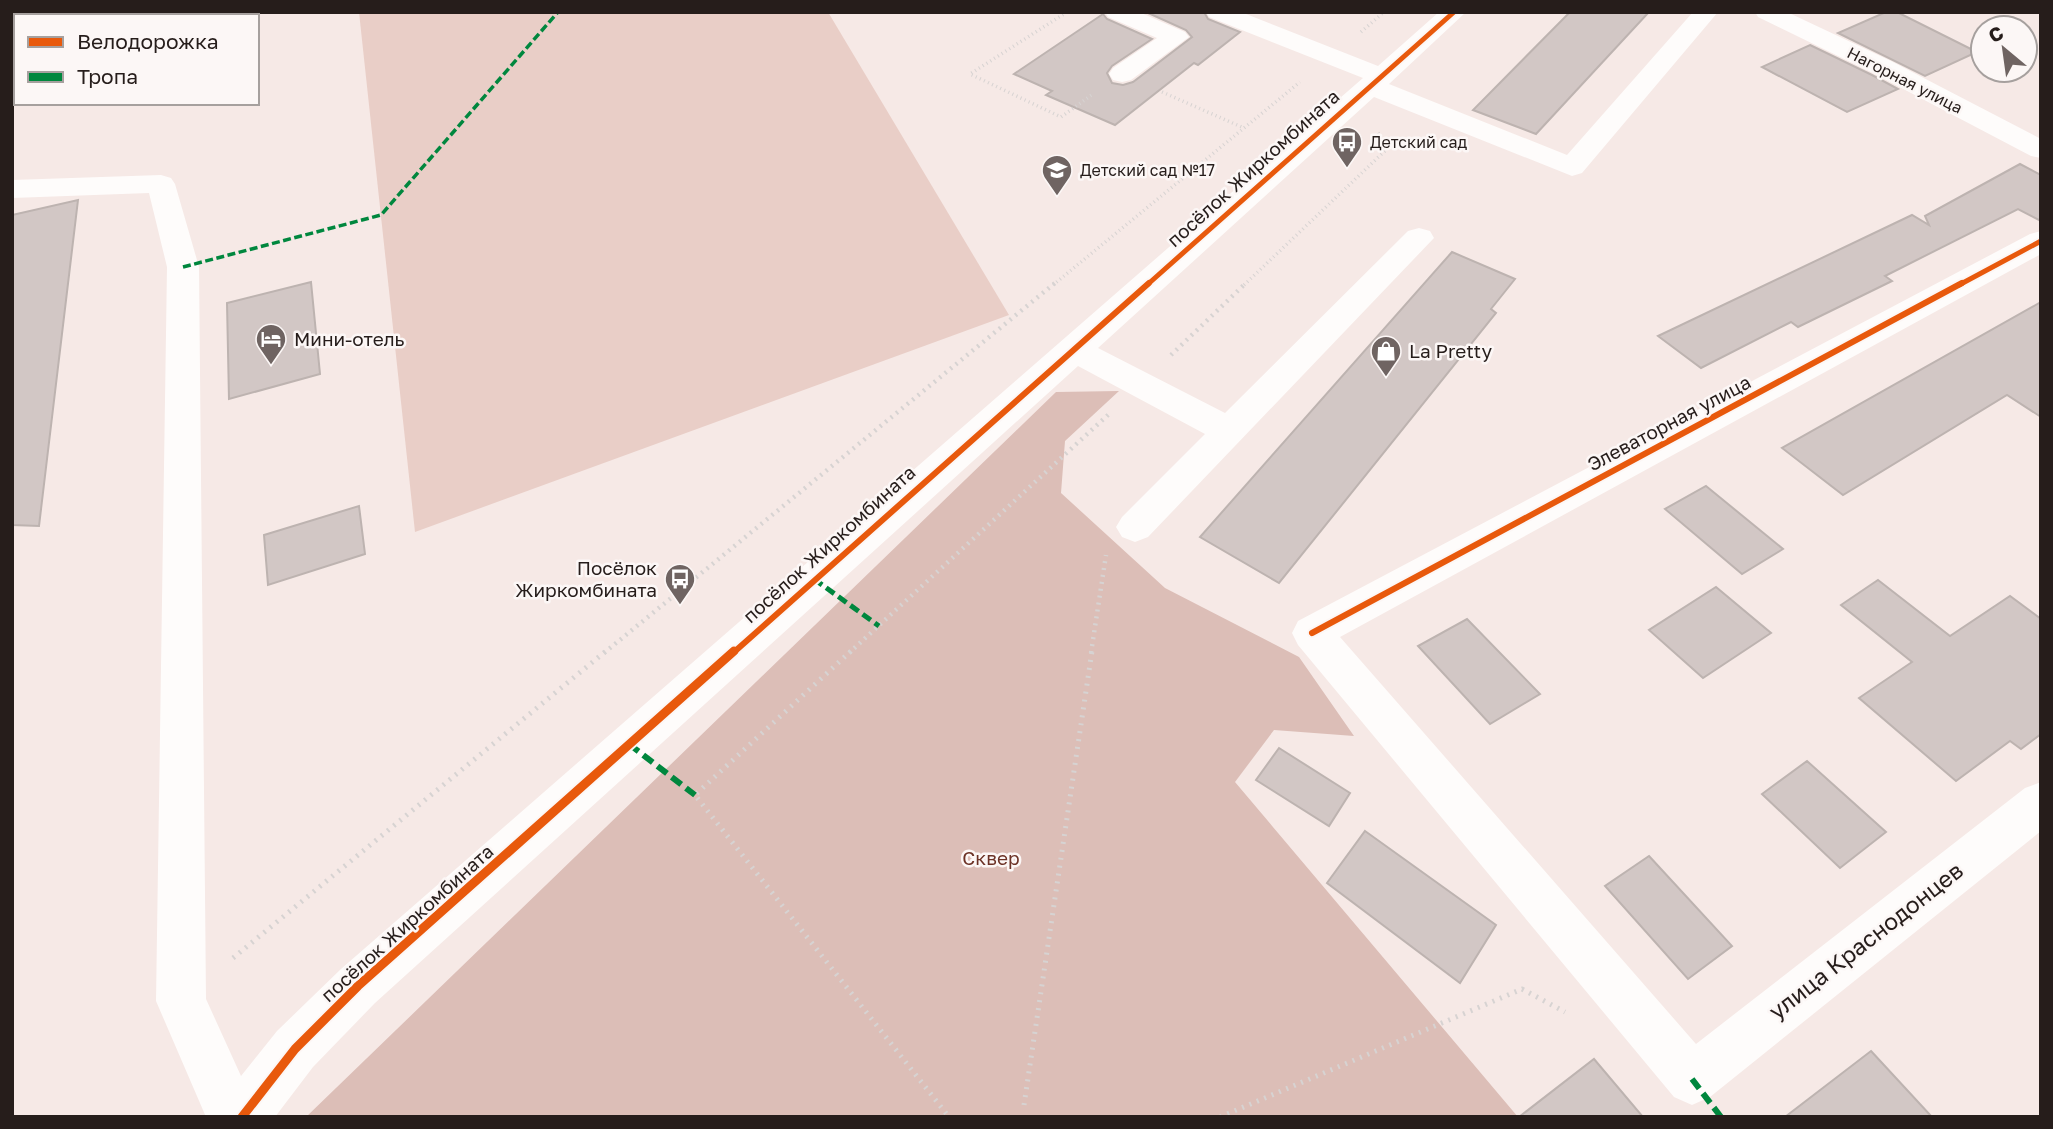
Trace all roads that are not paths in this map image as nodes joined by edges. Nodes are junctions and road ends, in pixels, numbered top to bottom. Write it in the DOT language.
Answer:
graph roads {
  1 [pos="1117,12"];
  2 [pos="1454,12"];
  3 [pos="1706,12"];
  4 [pos="1767,12"];
  5 [pos="1225,13"];
  6 [pos="1122,74"];
  7 [pos="1369,87"];
  8 [pos="2041,150"];
  9 [pos="12,189"];
  10 [pos="1419,238"];
  11 [pos="2041,242"];
  12 [pos="1073,349"];
  13 [pos="1228,431"];
  14 [pos="1135,527"];
  15 [pos="2041,803"];
  16 [pos="1692,1079"];
  17 [pos="233,1117"];
  18 [pos="242,1117"];
  1 -- 6 [label="street"];
  2 -- 7 [label="street, посёлок Жиркомбината"];
  3 -- 7 [label="street"];
  4 -- 8 [label="street, Нагорная улица"];
  5 -- 7 [label="street"];
  7 -- 12 [label="street, посёлок Жиркомбината"];
  9 -- 17 [label="street"];
  10 -- 13 [label="street"];
  11 -- 16 [label="street, Элеваторная улица"];
  12 -- 13 [label="street"];
  12 -- 18 [label="street, посёлок Жиркомбината"];
  13 -- 14 [label="street"];
  15 -- 16 [label="street, улица Краснодонцев"];
}
